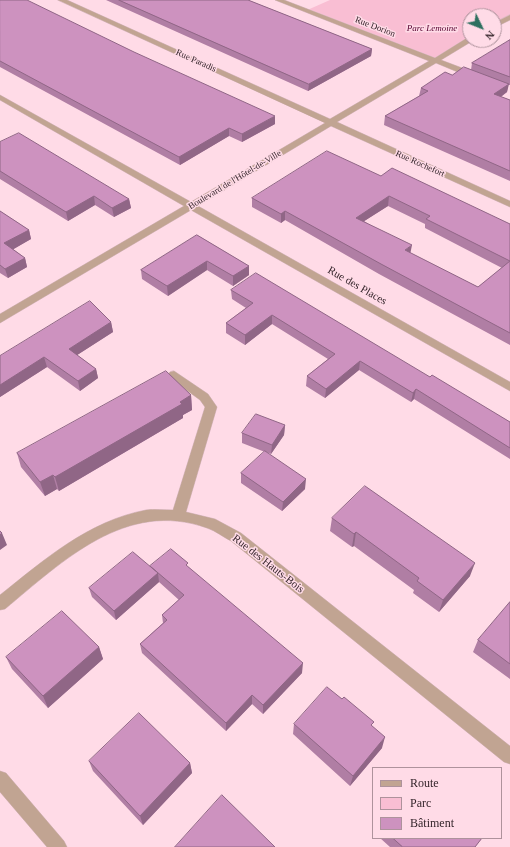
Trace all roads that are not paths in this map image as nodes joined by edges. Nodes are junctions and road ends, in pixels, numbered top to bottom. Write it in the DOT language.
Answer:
graph roads {
  1 [pos="61,0"];
  2 [pos="278,0"];
  3 [pos="462,45"];
  4 [pos="435,61"];
  5 [pos="483,79"];
  6 [pos="0,97"];
  7 [pos="330,123"];
  8 [pos="510,204"];
  9 [pos="192,206"];
  10 [pos="0,319"];
  11 [pos="174,375"];
  12 [pos="510,387"];
  13 [pos="178,515"];
  14 [pos="0,604"];
  15 [pos="510,756"];
  16 [pos="0,779"];
  17 [pos="58,847"];
  1 -- 7 [label="street, Rue Paradis"];
  2 -- 4 [label="street, Rue Dorion"];
  3 -- 4 [label="street, Boulevard de l'Hôtel-de-Ville"];
  4 -- 5 [label="street, Rue Dorion"];
  4 -- 7 [label="street, Boulevard de l'Hôtel-de-Ville"];
  6 -- 9 [label="street"];
  7 -- 8 [label="street, Rue Rochefort"];
  7 -- 9 [label="street, Boulevard de l'Hôtel-de-Ville"];
  9 -- 10 [label="street, Boulevard de l'Hôtel-de-Ville"];
  9 -- 12 [label="street, Rue des Places"];
  11 -- 13 [label="street"];
  13 -- 14 [label="street, Rue des Hauts-Bois"];
  13 -- 15 [label="street, Rue des Hauts-Bois"];
  16 -- 17 [label="street"];
}
